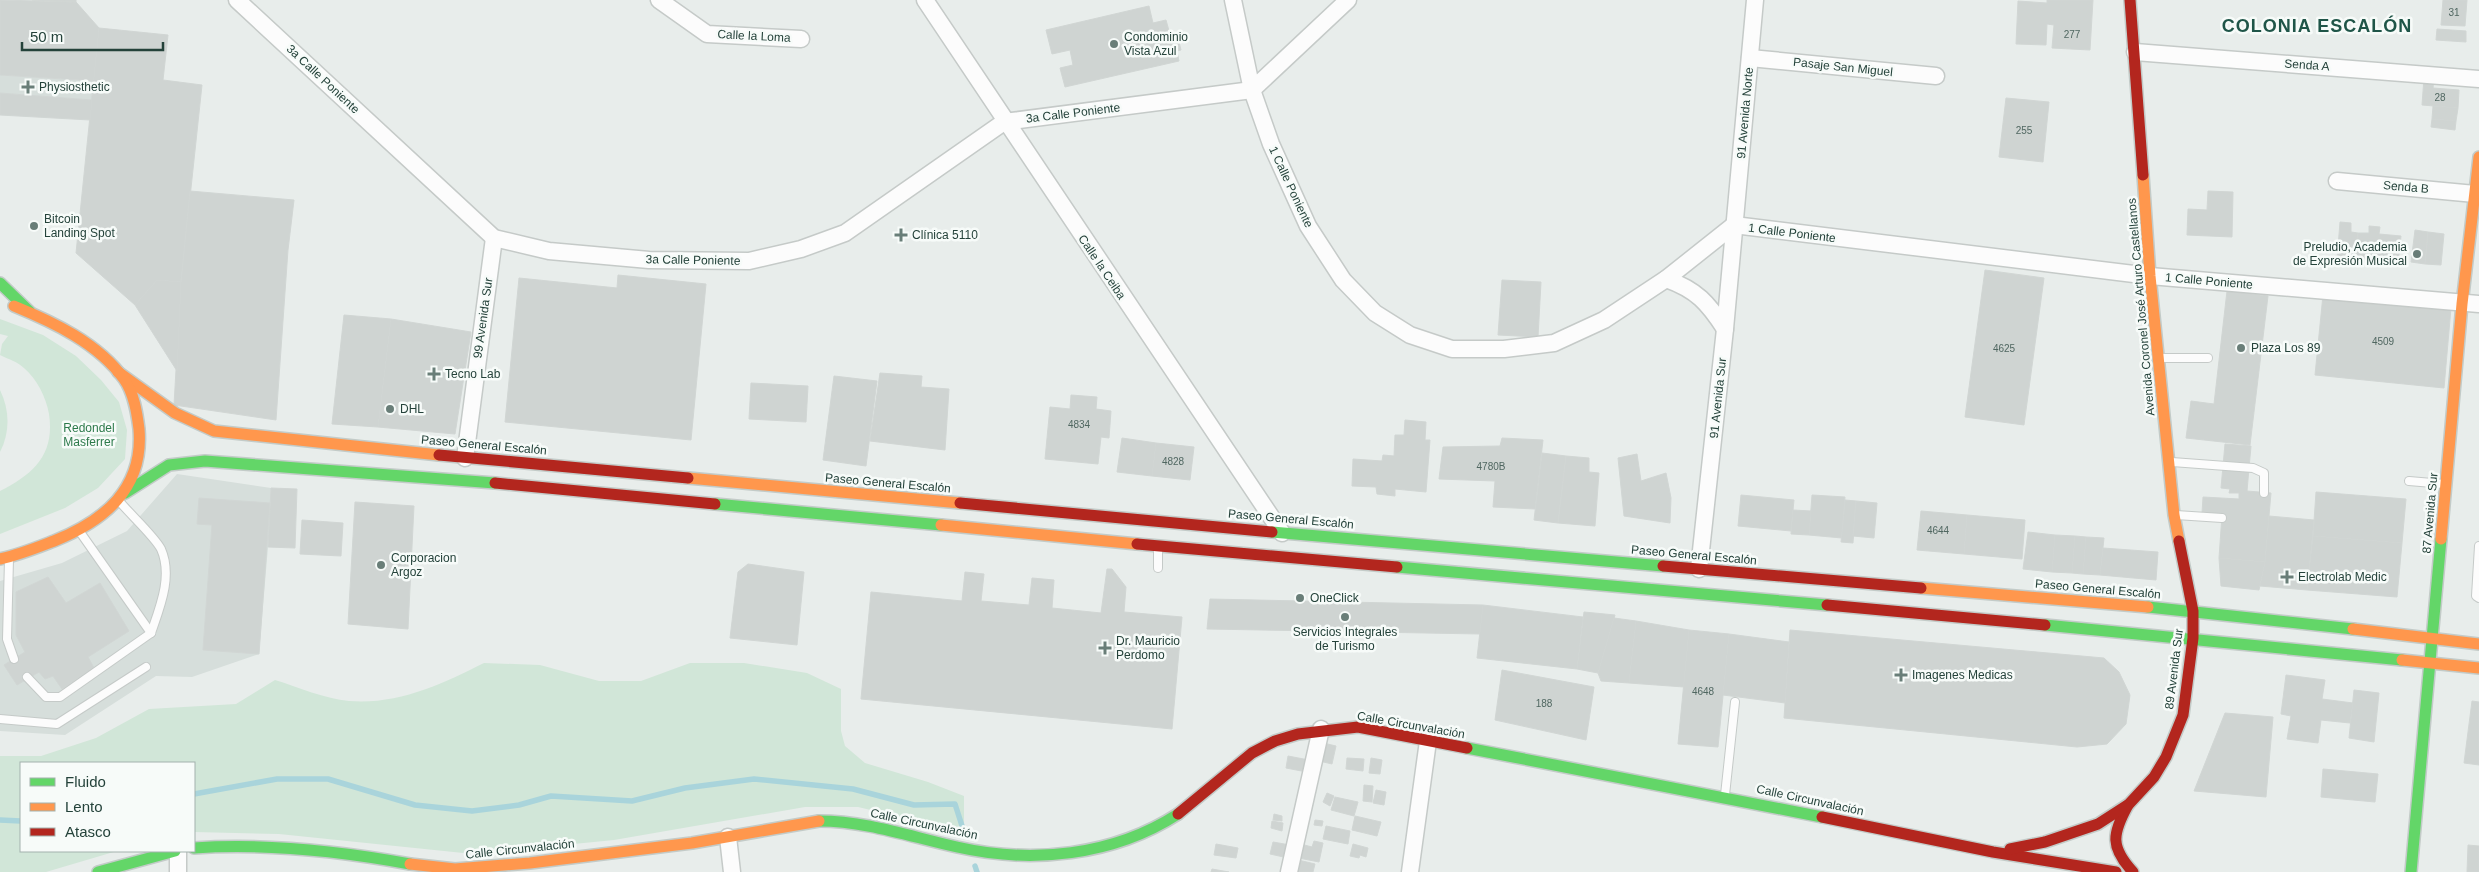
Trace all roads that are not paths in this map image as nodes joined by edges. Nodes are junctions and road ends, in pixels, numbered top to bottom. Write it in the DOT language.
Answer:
graph roads {
  1 [pos="237,0"];
  2 [pos="659,0"];
  3 [pos="925,0"];
  4 [pos="1232,0"];
  5 [pos="1348,0"];
  6 [pos="1755,0"];
  7 [pos="2130,0"];
  8 [pos="801,39"];
  9 [pos="2135,52"];
  10 [pos="1750,58"];
  11 [pos="1936,76"];
  12 [pos="2479,79"];
  13 [pos="1252,90"];
  14 [pos="1004,122"];
  15 [pos="2479,157"];
  16 [pos="2337,181"];
  17 [pos="2475,194"];
  18 [pos="1734,225"];
  19 [pos="494,238"];
  20 [pos="2150,276"];
  21 [pos="1666,279"];
  22 [pos="0,283"];
  23 [pos="0,300"];
  24 [pos="2462,304"];
  25 [pos="2479,304"];
  26 [pos="30,312"];
  27 [pos="1725,329"];
  28 [pos="2158,358"];
  29 [pos="2208,358"];
  30 [pos="118,372"];
  31 [pos="465,458"];
  32 [pos="2169,462"];
  33 [pos="2409,481"];
  34 [pos="2446,484"];
  35 [pos="2264,492"];
  36 [pos="121,497"];
  37 [pos="2174,515"];
  38 [pos="2222,518"];
  39 [pos="80,531"];
  40 [pos="1282,532"];
  41 [pos="1158,545"];
  42 [pos="2479,546"];
  43 [pos="4,558"];
  44 [pos="1158,568"];
  45 [pos="1700,569"];
  46 [pos="2479,598"];
  47 [pos="2193,611"];
  48 [pos="151,632"];
  49 [pos="2193,638"];
  50 [pos="2433,639"];
  51 [pos="2479,644"];
  52 [pos="14,659"];
  53 [pos="2431,663"];
  54 [pos="146,667"];
  55 [pos="2479,668"];
  56 [pos="27,677"];
  57 [pos="1736,702"];
  58 [pos="0,720"];
  59 [pos="1321,729"];
  60 [pos="1428,741"];
  61 [pos="1725,796"];
  62 [pos="2129,804"];
  63 [pos="728,837"];
  64 [pos="195,848"];
  65 [pos="173,852"];
  66 [pos="177,852"];
  67 [pos="1993,852"];
  68 [pos="583,864"];
  69 [pos="461,871"];
  70 [pos="98,872"];
  71 [pos="178,872"];
  72 [pos="732,872"];
  73 [pos="1289,872"];
  74 [pos="1410,872"];
  75 [pos="2116,872"];
  76 [pos="2133,872"];
  77 [pos="2411,872"];
  1 -- 19 [label="street, 3a Calle Poniente"];
  2 -- 8 [label="street, Calle la Loma"];
  3 -- 14 [label="street, Calle la Ceiba"];
  4 -- 13 [label="street, 1 Calle Poniente"];
  5 -- 13 [label="street"];
  6 -- 10 [label="street, 91 Avenida Norte"];
  7 -- 9 [label="main road, Avenida Coronel José Arturo Castellanos"];
  9 -- 12 [label="street, Senda A"];
  9 -- 20 [label="main road, Avenida Coronel José Arturo Castellanos"];
  10 -- 11 [label="street, Pasaje San Miguel"];
  10 -- 18 [label="street, 91 Avenida Norte"];
  13 -- 14 [label="street, 3a Calle Poniente"];
  13 -- 21 [label="street, 1 Calle Poniente"];
  14 -- 19 [label="street, 3a Calle Poniente"];
  14 -- 40 [label="street, Calle la Ceiba"];
  15 -- 17 [label="main road, 87 Avenida Sur"];
  16 -- 17 [label="street, Senda B"];
  17 -- 24 [label="main road, 87 Avenida Sur"];
  18 -- 20 [label="street, 1 Calle Poniente"];
  18 -- 21 [label="street, 1 Calle Poniente"];
  18 -- 27 [label="street, 91 Avenida Sur"];
  19 -- 31 [label="street, 99 Avenida Sur"];
  20 -- 24 [label="street, 1 Calle Poniente"];
  20 -- 28 [label="main road, Avenida Coronel José Arturo Castellanos"];
  21 -- 27 [label="street"];
  22 -- 26 [label="main road"];
  23 -- 26 [label="main road"];
  24 -- 25 [label="street, 1 Calle Poniente"];
  24 -- 34 [label="main road, 87 Avenida Sur"];
  26 -- 30 [label="main road"];
  27 -- 45 [label="street, 91 Avenida Sur"];
  28 -- 29 [label="lane"];
  28 -- 32 [label="main road, Avenida Coronel José Arturo Castellanos"];
  30 -- 31 [label="main road, Paseo General Escalón"];
  30 -- 36 [label="main road"];
  31 -- 40 [label="main road, Paseo General Escalón"];
  32 -- 35 [label="lane"];
  32 -- 37 [label="main road, Avenida Coronel José Arturo Castellanos"];
  33 -- 34 [label="lane"];
  34 -- 50 [label="main road, 87 Avenida Sur"];
  36 -- 39 [label="main road"];
  36 -- 41 [label="main road"];
  36 -- 48 [label="lane"];
  37 -- 38 [label="lane"];
  37 -- 47 [label="main road, Avenida Coronel José Arturo Castellanos"];
  39 -- 43 [label="main road"];
  39 -- 48 [label="lane"];
  40 -- 45 [label="main road, Paseo General Escalón"];
  41 -- 44 [label="lane"];
  41 -- 49 [label="main road"];
  42 -- 46 [label="lane"];
  43 -- 52 [label="lane"];
  45 -- 47 [label="main road, Paseo General Escalón"];
  47 -- 49 [label="main road, 89 Avenida Sur"];
  47 -- 50 [label="main road, Paseo General Escalón"];
  48 -- 56 [label="lane"];
  49 -- 53 [label="main road"];
  49 -- 62 [label="main road, 89 Avenida Sur"];
  50 -- 51 [label="main road, Paseo General Escalón"];
  50 -- 53 [label="main road, 87 Avenida Sur"];
  53 -- 55 [label="main road"];
  53 -- 77 [label="main road, 87 Avenida Sur"];
  54 -- 58 [label="lane"];
  57 -- 61 [label="lane"];
  59 -- 60 [label="main road, Calle Circunvalación"];
  59 -- 63 [label="main road, Calle Circunvalación"];
  59 -- 73 [label="street"];
  60 -- 61 [label="main road, Calle Circunvalación"];
  60 -- 74 [label="street"];
  61 -- 67 [label="main road, Calle Circunvalación"];
  62 -- 67 [label="main road, 89 Avenida Sur"];
  62 -- 76 [label="main road, 89 Avenida Sur"];
  63 -- 68 [label="main road, Calle Circunvalación"];
  63 -- 72 [label="street"];
  64 -- 69 [label="main road, Calle Circunvalación"];
  65 -- 70 [label="main road"];
  66 -- 71 [label="street"];
  67 -- 75 [label="main road, Calle Circunvalación"];
  68 -- 69 [label="main road, Calle Circunvalación"];
}
